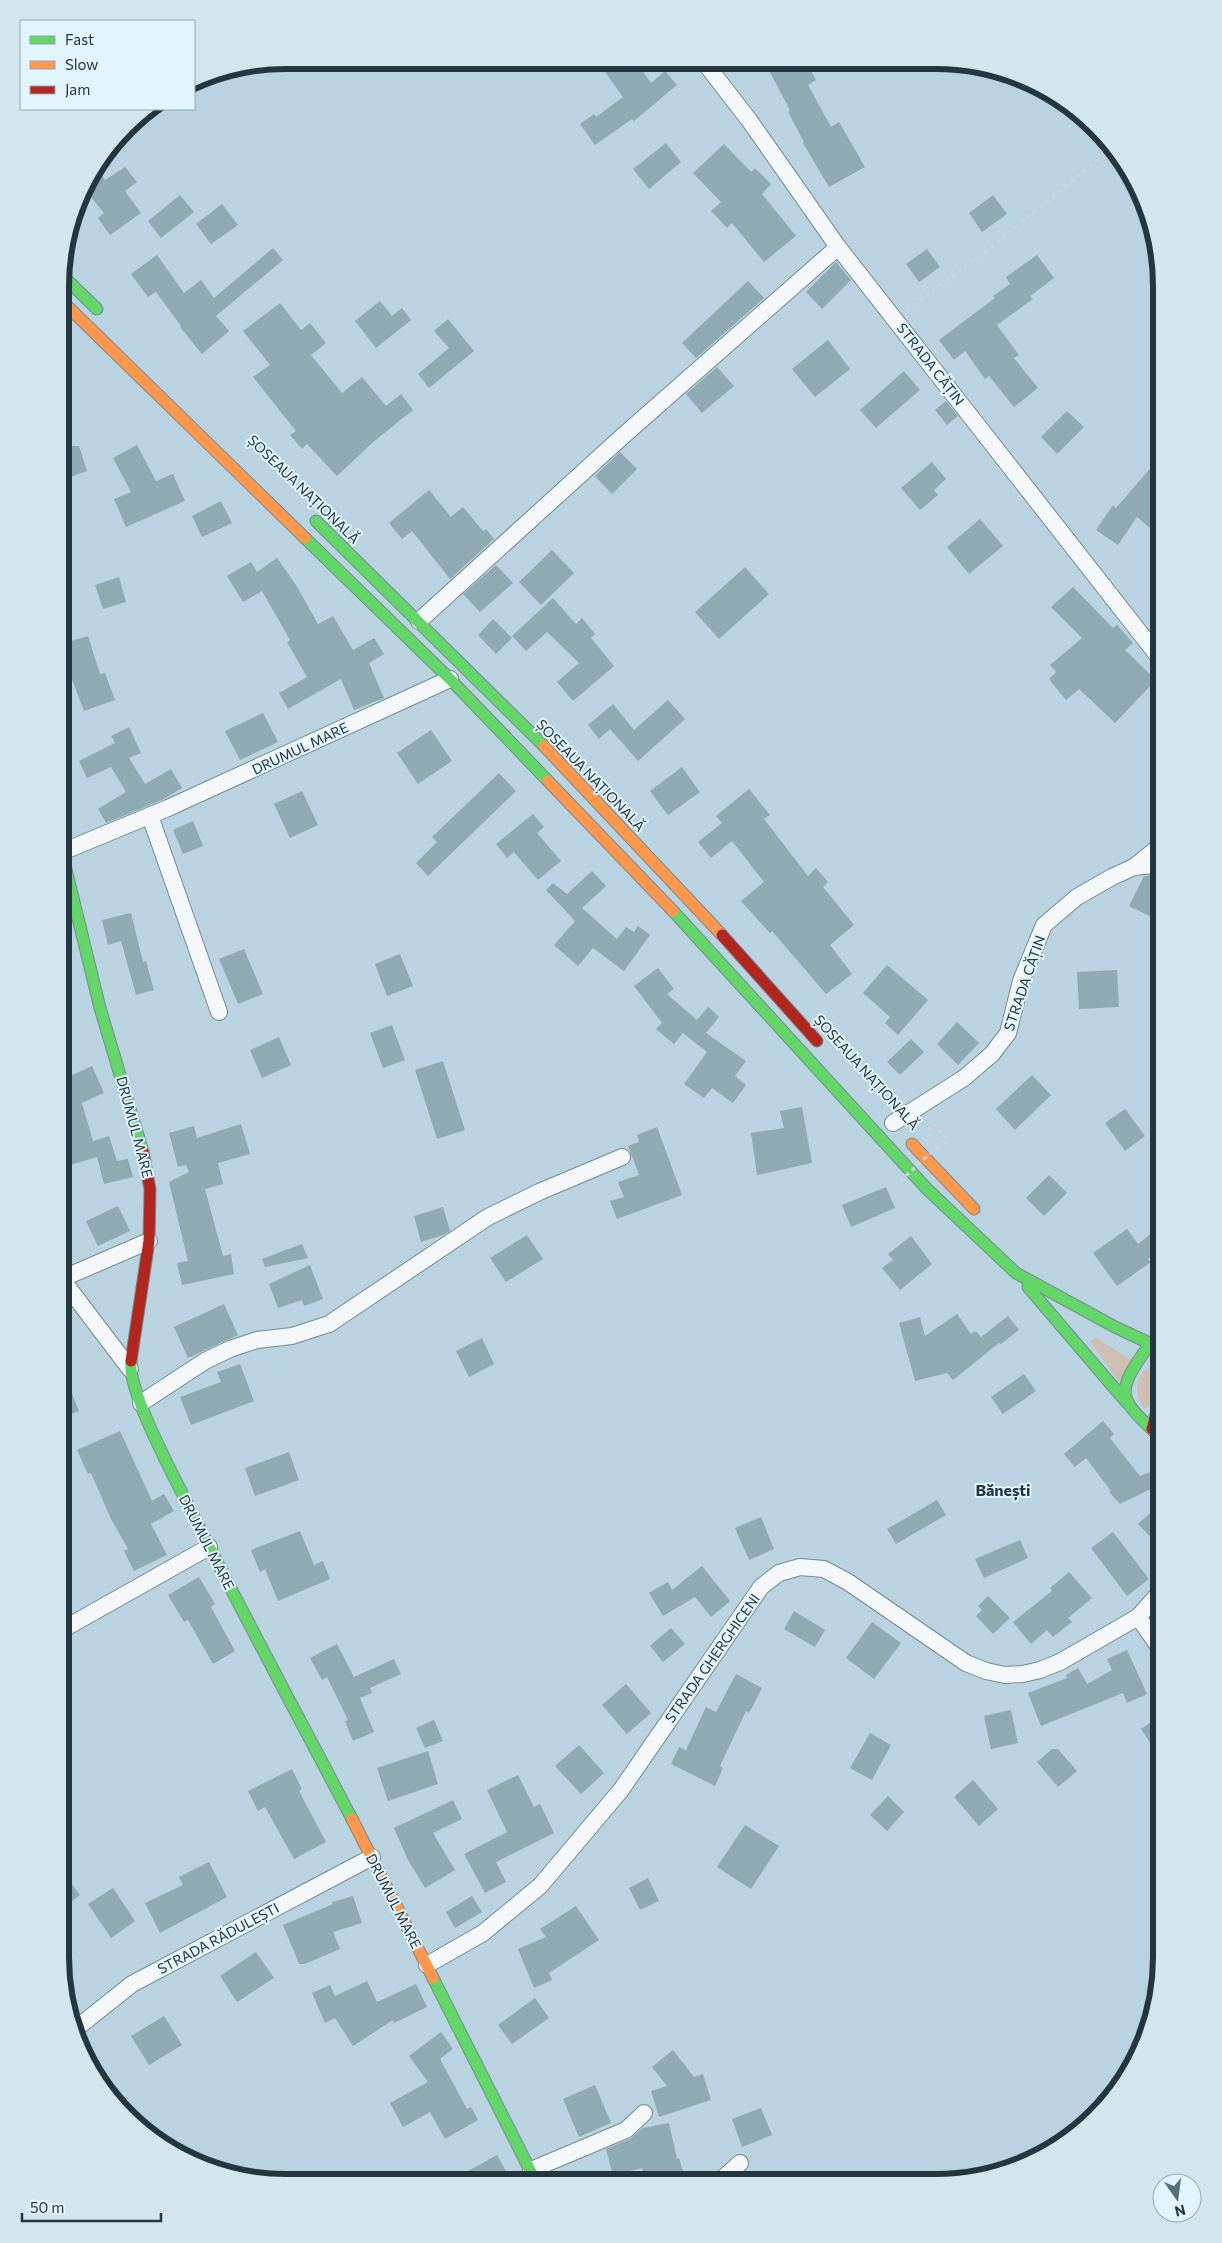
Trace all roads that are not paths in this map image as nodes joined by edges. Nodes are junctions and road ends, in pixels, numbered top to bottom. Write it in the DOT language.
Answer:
graph roads {
  1 [pos="710,69"];
  2 [pos="838,247"];
  3 [pos="69,282"];
  4 [pos="69,308"];
  5 [pos="104,316"];
  6 [pos="308,513"];
  7 [pos="419,621"];
  8 [pos="1153,649"];
  9 [pos="450,679"];
  10 [pos="150,816"];
  11 [pos="69,848"];
  12 [pos="1153,852"];
  13 [pos="1153,865"];
  14 [pos="1134,867"];
  15 [pos="69,880"];
  16 [pos="219,1012"];
  17 [pos="827,1052"];
  18 [pos="895,1126"];
  19 [pos="622,1157"];
  20 [pos="985,1220"];
  21 [pos="149,1241"];
  22 [pos="1016,1272"];
  23 [pos="1041,1272"];
  24 [pos="69,1274"];
  25 [pos="69,1289"];
  26 [pos="1084,1310"];
  27 [pos="1150,1344"];
  28 [pos="1153,1345"];
  29 [pos="130,1369"];
  30 [pos="141,1402"];
  31 [pos="1127,1403"];
  32 [pos="1153,1425"];
  33 [pos="1152,1429"];
  34 [pos="210,1547"];
  35 [pos="1153,1600"];
  36 [pos="1138,1617"];
  37 [pos="69,1626"];
  38 [pos="1153,1638"];
  39 [pos="372,1857"];
  40 [pos="427,1965"];
  41 [pos="79,2025"];
  42 [pos="644,2113"];
  43 [pos="740,2163"];
  44 [pos="533,2174"];
  45 [pos="538,2174"];
  46 [pos="728,2174"];
  1 -- 2 [label="street, STRADA CĂȚIN"];
  2 -- 7 [label="street"];
  2 -- 8 [label="street, STRADA CĂȚIN"];
  3 -- 5 [label="main road"];
  4 -- 9 [label="main road"];
  6 -- 7 [label="main road, ȘOSEAUA NAȚIONALĂ"];
  7 -- 17 [label="main road, ȘOSEAUA NAȚIONALĂ"];
  9 -- 10 [label="street, DRUMUL MARE"];
  9 -- 22 [label="main road"];
  10 -- 11 [label="street, DRUMUL MARE"];
  10 -- 16 [label="street"];
  12 -- 14 [label="street, STRADA CĂȚIN"];
  13 -- 14 [label="street, STRADA CĂȚIN"];
  14 -- 18 [label="street, STRADA CĂȚIN"];
  15 -- 21 [label="main road, DRUMUL MARE"];
  18 -- 20 [label="main road, ȘOSEAUA NAȚIONALĂ"];
  19 -- 30 [label="street"];
  21 -- 24 [label="street"];
  21 -- 29 [label="main road, DRUMUL MARE"];
  22 -- 26 [label="main road"];
  22 -- 31 [label="main road"];
  23 -- 26 [label="main road"];
  25 -- 29 [label="street"];
  26 -- 27 [label="main road"];
  27 -- 28 [label="main road"];
  27 -- 31 [label="main road"];
  29 -- 30 [label="main road, DRUMUL MARE"];
  30 -- 34 [label="main road, DRUMUL MARE"];
  31 -- 33 [label="main road"];
  32 -- 33 [label="main road"];
  34 -- 37 [label="street"];
  34 -- 39 [label="main road, DRUMUL MARE"];
  35 -- 36 [label="street, STRADA GHERGHICENI"];
  36 -- 38 [label="street"];
  36 -- 40 [label="street, STRADA GHERGHICENI"];
  39 -- 40 [label="main road, DRUMUL MARE"];
  39 -- 41 [label="street, STRADA RĂDULEȘTI"];
  40 -- 44 [label="main road, DRUMUL MARE"];
  42 -- 45 [label="street"];
  43 -- 46 [label="street"];
}
